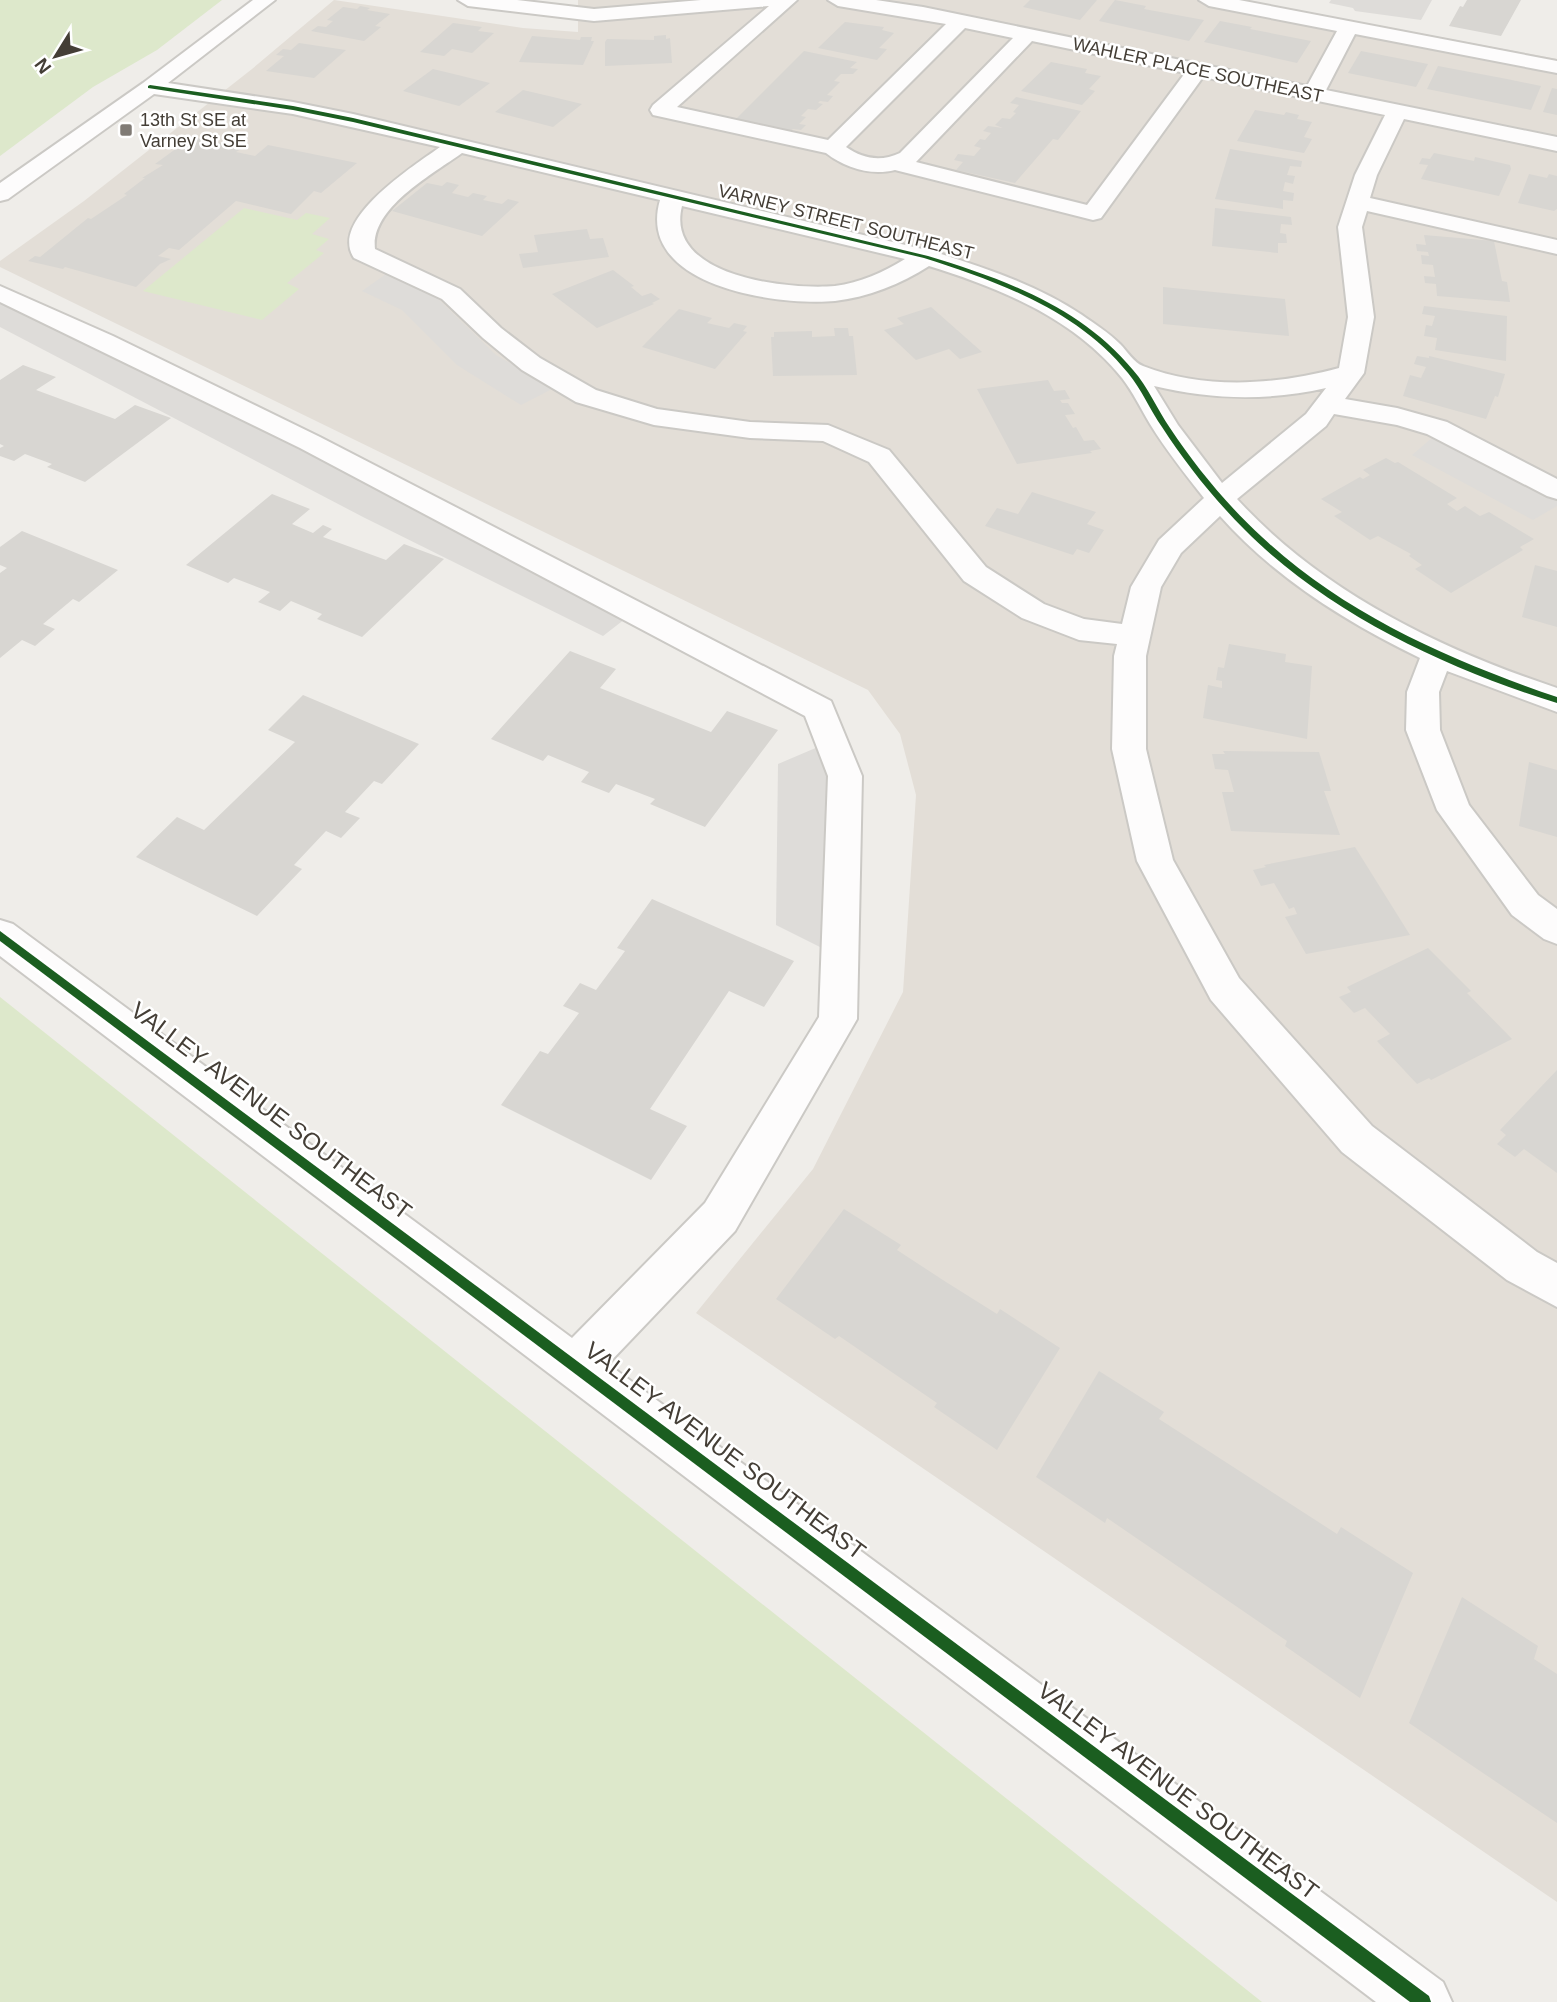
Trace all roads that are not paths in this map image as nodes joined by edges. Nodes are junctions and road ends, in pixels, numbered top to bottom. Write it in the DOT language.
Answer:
graph roads {
  1 [pos="265,0"];
  2 [pos="468,0"];
  3 [pos="769,0"];
  4 [pos="787,0"];
  5 [pos="838,0"];
  6 [pos="1209,0"];
  7 [pos="960,21"];
  8 [pos="1349,27"];
  9 [pos="1027,35"];
  10 [pos="1557,67"];
  11 [pos="1198,70"];
  12 [pos="150,87"];
  13 [pos="1313,94"];
  14 [pos="1397,112"];
  15 [pos="1557,144"];
  16 [pos="458,145"];
  17 [pos="833,148"];
  18 [pos="897,164"];
  19 [pos="0,194"];
  20 [pos="673,196"];
  21 [pos="1358,202"];
  22 [pos="1557,247"];
  23 [pos="926,257"];
  24 [pos="0,293"];
  25 [pos="1130,372"];
  26 [pos="1351,373"];
  27 [pos="1327,405"];
  28 [pos="1557,490"];
  29 [pos="1220,499"];
  30 [pos="1135,636"];
  31 [pos="1438,653"];
  32 [pos="1557,700"];
  33 [pos="1557,929"];
  34 [pos="0,935"];
  35 [pos="1557,1286"];
  36 [pos="576,1366"];
  37 [pos="1423,2002"];
  1 -- 12 [label="street"];
  2 -- 3 [label="street"];
  4 -- 17 [label="street"];
  5 -- 7 [label="street, WAHLER PLACE SOUTHEAST"];
  6 -- 8 [label="street"];
  7 -- 9 [label="street, WAHLER PLACE SOUTHEAST"];
  7 -- 17 [label="street"];
  8 -- 10 [label="street"];
  8 -- 13 [label="street"];
  9 -- 11 [label="street, WAHLER PLACE SOUTHEAST"];
  9 -- 18 [label="street"];
  11 -- 13 [label="street, WAHLER PLACE SOUTHEAST"];
  11 -- 18 [label="street"];
  12 -- 16 [label="street, VARNEY STREET SOUTHEAST"];
  12 -- 19 [label="street"];
  13 -- 14 [label="street, WAHLER PLACE SOUTHEAST"];
  14 -- 15 [label="street, WAHLER PLACE SOUTHEAST"];
  14 -- 21 [label="street"];
  16 -- 20 [label="street, VARNEY STREET SOUTHEAST"];
  16 -- 30 [label="street"];
  17 -- 18 [label="street"];
  20 -- 23 [label="street, VARNEY STREET SOUTHEAST"];
  20 -- 23 [label="street"];
  21 -- 22 [label="street"];
  21 -- 26 [label="street"];
  23 -- 25 [label="street, VARNEY STREET SOUTHEAST"];
  24 -- 36 [label="street"];
  25 -- 26 [label="street"];
  25 -- 29 [label="street, VARNEY STREET SOUTHEAST"];
  26 -- 27 [label="street"];
  27 -- 28 [label="street"];
  27 -- 29 [label="street"];
  29 -- 30 [label="street"];
  29 -- 31 [label="street, VARNEY STREET SOUTHEAST"];
  30 -- 35 [label="street"];
  31 -- 32 [label="street, VARNEY STREET SOUTHEAST"];
  31 -- 33 [label="street"];
  34 -- 36 [label="street, VALLEY AVENUE SOUTHEAST"];
  36 -- 37 [label="street, VALLEY AVENUE SOUTHEAST"];
}
